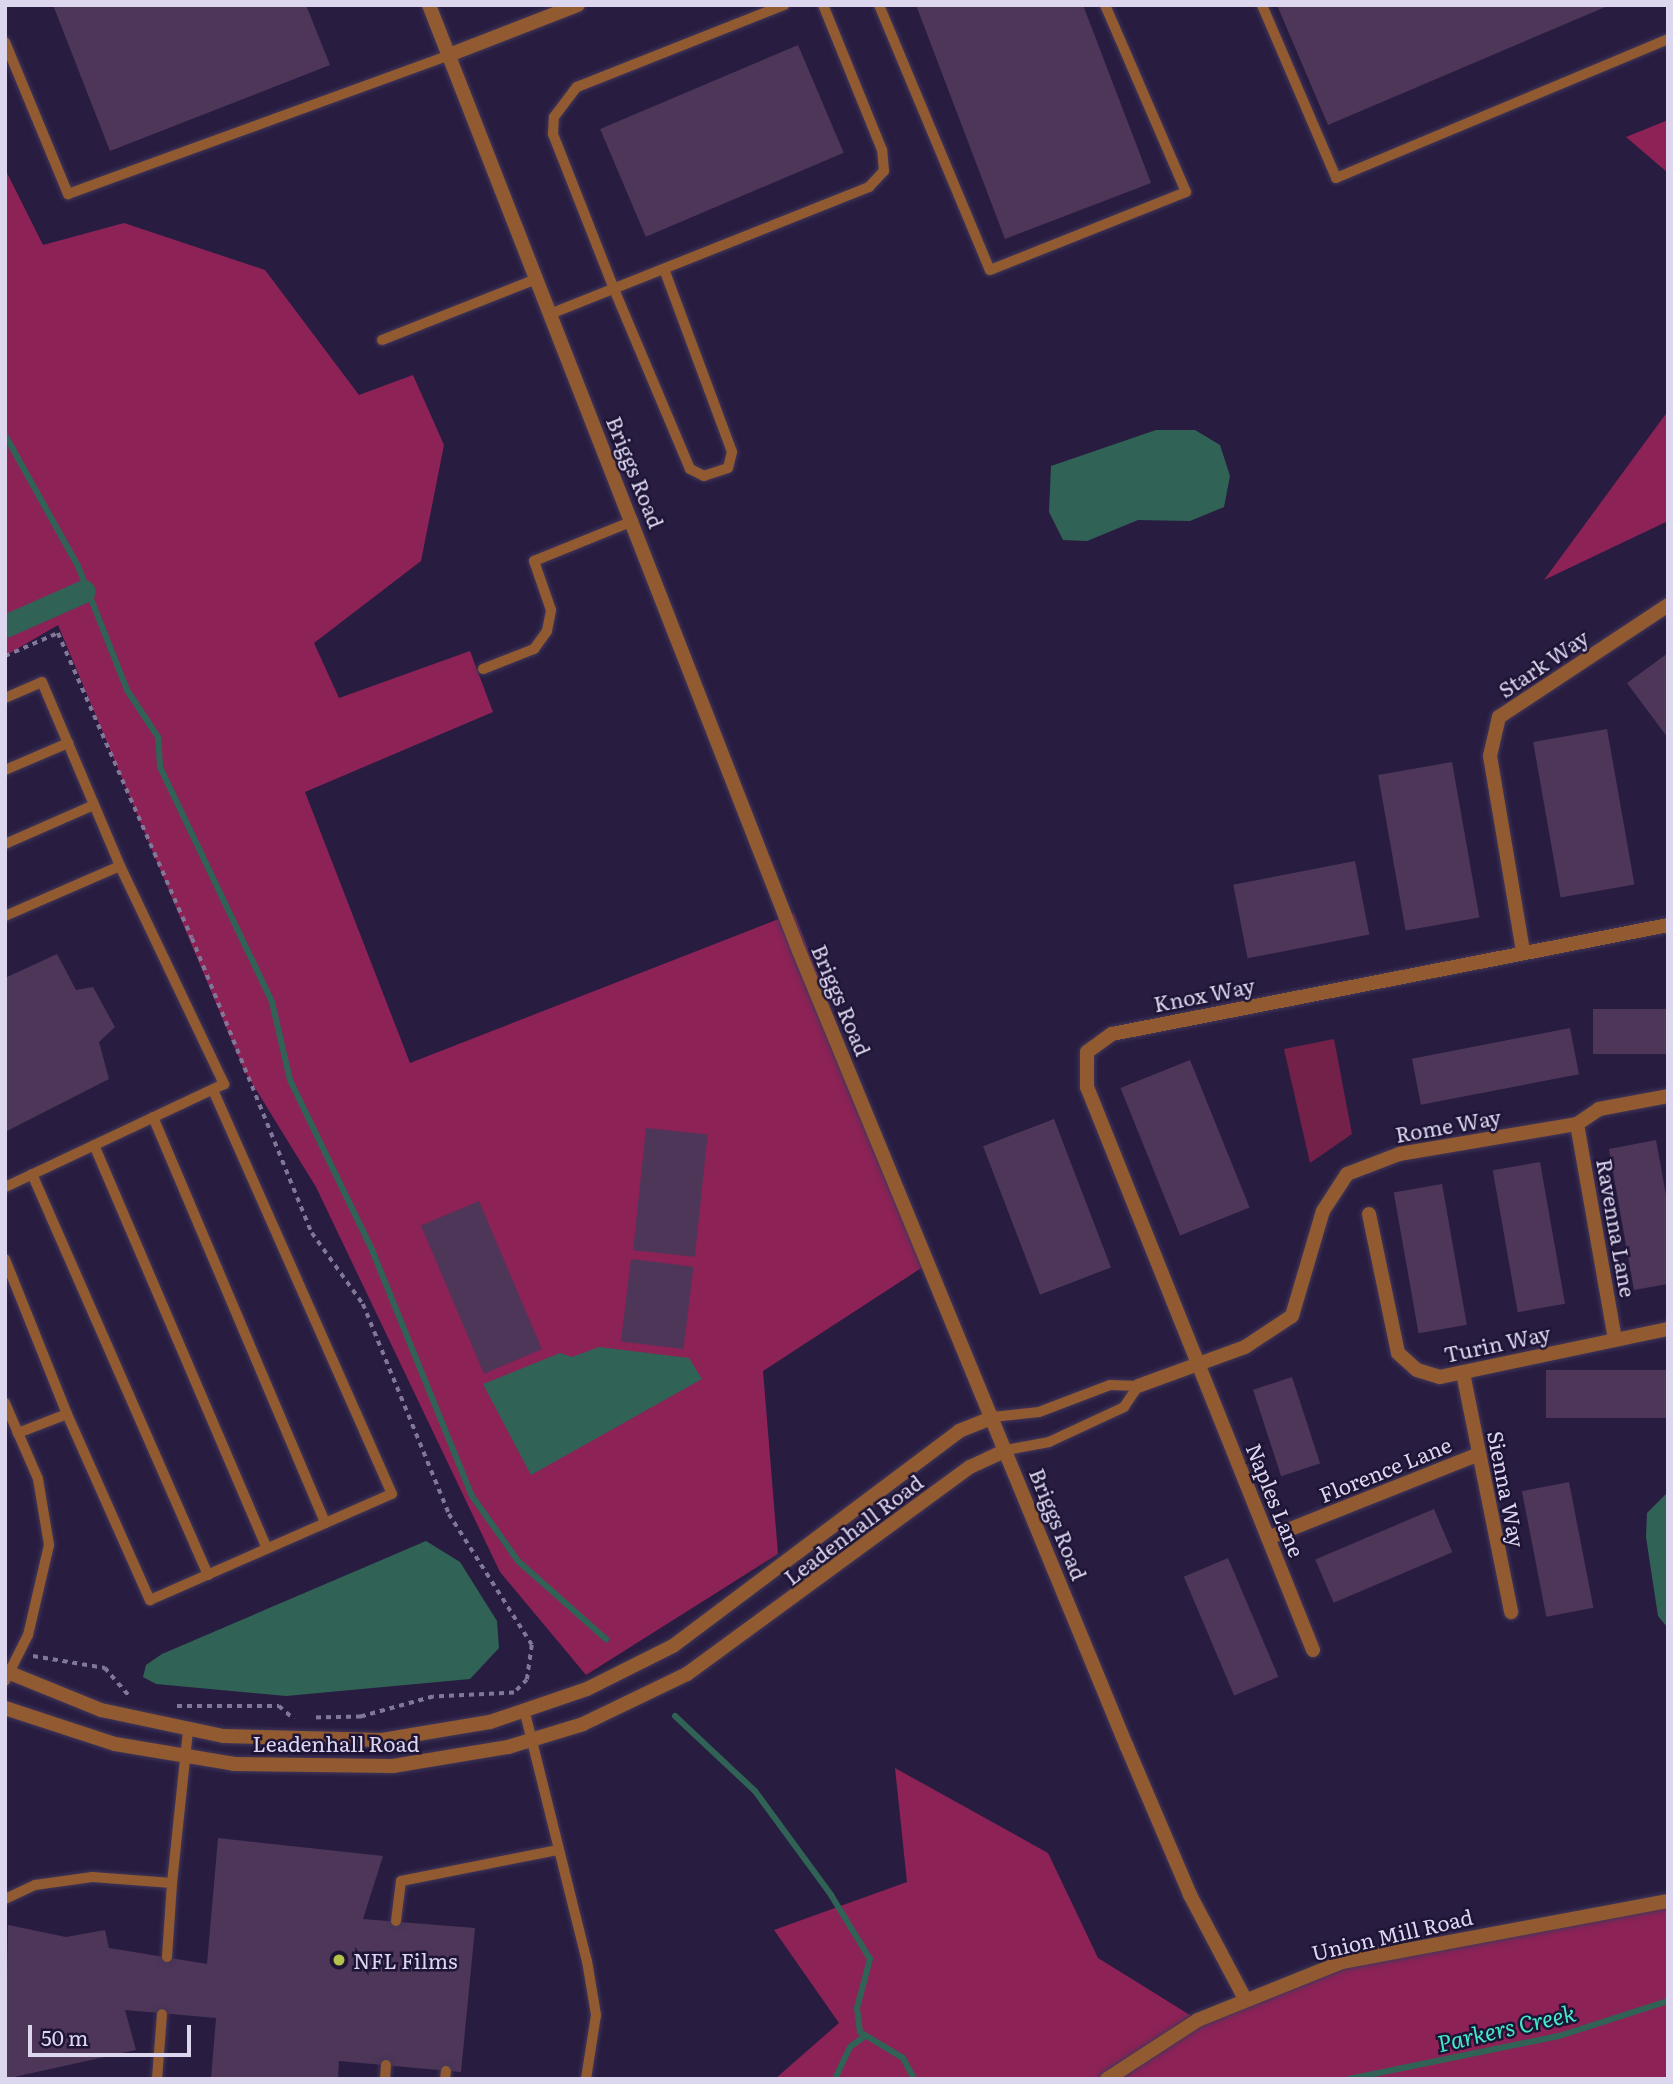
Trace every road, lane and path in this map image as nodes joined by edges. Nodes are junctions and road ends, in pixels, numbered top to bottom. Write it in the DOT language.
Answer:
graph roads {
  1 [pos="429,5"];
  2 [pos="578,5"];
  3 [pos="784,5"];
  4 [pos="822,5"];
  5 [pos="879,5"];
  6 [pos="1105,5"];
  7 [pos="1262,5"];
  8 [pos="1668,39"];
  9 [pos="5,41"];
  10 [pos="449,55"];
  11 [pos="664,269"];
  12 [pos="536,279"];
  13 [pos="614,289"];
  14 [pos="550,314"];
  15 [pos="382,340"];
  16 [pos="633,521"];
  17 [pos="1668,605"];
  18 [pos="5,656"];
  19 [pos="483,669"];
  20 [pos="5,698"];
  21 [pos="68,743"];
  22 [pos="5,770"];
  23 [pos="94,805"];
  24 [pos="5,844"];
  25 [pos="120,866"];
  26 [pos="5,916"];
  27 [pos="1668,925"];
  28 [pos="1523,951"];
  29 [pos="213,1090"];
  30 [pos="1668,1096"];
  31 [pos="153,1117"];
  32 [pos="1577,1124"];
  33 [pos="94,1145"];
  34 [pos="32,1174"];
  35 [pos="5,1186"];
  36 [pos="1369,1214"];
  37 [pos="5,1259"];
  38 [pos="1668,1329"];
  39 [pos="1615,1339"];
  40 [pos="1200,1366"];
  41 [pos="1463,1373"];
  42 [pos="1138,1386"];
  43 [pos="5,1404"];
  44 [pos="67,1415"];
  45 [pos="993,1417"];
  46 [pos="18,1433"];
  47 [pos="1006,1450"];
  48 [pos="1479,1454"];
  49 [pos="325,1523"];
  50 [pos="1268,1538"];
  51 [pos="267,1549"];
  52 [pos="208,1575"];
  53 [pos="1511,1612"];
  54 [pos="1313,1650"];
  55 [pos="20,1651"];
  56 [pos="7,1675"];
  57 [pos="138,1698"];
  58 [pos="169,1705"];
  59 [pos="5,1708"];
  60 [pos="526,1713"];
  61 [pos="188,1731"];
  62 [pos="531,1740"];
  63 [pos="185,1756"];
  64 [pos="557,1850"];
  65 [pos="172,1883"];
  66 [pos="5,1899"];
  67 [pos="1668,1901"];
  68 [pos="396,1921"];
  69 [pos="167,1957"];
  70 [pos="1245,1999"];
  71 [pos="162,2014"];
  72 [pos="386,2065"];
  73 [pos="157,2079"];
  74 [pos="385,2079"];
  75 [pos="586,2079"];
  76 [pos="1107,2079"];
  1 -- 10 [label="street, Briggs Road"];
  2 -- 10 [label="street"];
  3 -- 13 [label="lane"];
  4 -- 11 [label="lane"];
  5 -- 6 [label="lane"];
  7 -- 8 [label="lane"];
  9 -- 10 [label="lane"];
  10 -- 12 [label="street, Briggs Road"];
  11 -- 13 [label="lane"];
  11 -- 13 [label="lane"];
  12 -- 14 [label="street, Briggs Road"];
  12 -- 15 [label="lane"];
  13 -- 14 [label="lane"];
  14 -- 16 [label="street, Briggs Road"];
  16 -- 19 [label="lane"];
  16 -- 45 [label="street, Briggs Road"];
  17 -- 28 [label="street, Stark Way"];
  18 -- 58 [label="path"];
  20 -- 21 [label="lane"];
  21 -- 22 [label="lane"];
  21 -- 23 [label="lane"];
  23 -- 24 [label="lane"];
  23 -- 25 [label="lane"];
  25 -- 26 [label="lane"];
  25 -- 29 [label="lane"];
  27 -- 28 [label="street, Knox Way"];
  28 -- 40 [label="street, Knox Way"];
  29 -- 31 [label="lane"];
  29 -- 49 [label="lane"];
  30 -- 32 [label="street, Rome Way"];
  31 -- 33 [label="lane"];
  31 -- 49 [label="lane"];
  32 -- 39 [label="street, Ravenna Lane"];
  32 -- 40 [label="street, Rome Way"];
  33 -- 34 [label="lane"];
  33 -- 51 [label="lane"];
  34 -- 35 [label="lane"];
  34 -- 52 [label="lane"];
  36 -- 41 [label="street, Turin Way"];
  37 -- 44 [label="lane"];
  38 -- 39 [label="street, Turin Way"];
  39 -- 41 [label="street, Turin Way"];
  40 -- 42 [label="street, Rome Way"];
  40 -- 50 [label="street, Naples Lane"];
  41 -- 48 [label="street, Sienna Way"];
  42 -- 45 [label="lane"];
  42 -- 47 [label="lane"];
  43 -- 46 [label="lane"];
  44 -- 46 [label="lane"];
  44 -- 52 [label="lane"];
  45 -- 47 [label="street, Briggs Road"];
  45 -- 60 [label="street, Leadenhall Road"];
  46 -- 55 [label="lane"];
  47 -- 62 [label="street, Leadenhall Road"];
  47 -- 70 [label="street, Briggs Road"];
  48 -- 50 [label="street, Florence Lane"];
  48 -- 53 [label="street, Sienna Way"];
  49 -- 51 [label="lane"];
  50 -- 54 [label="street, Naples Lane"];
  51 -- 52 [label="lane"];
  55 -- 56 [label="lane"];
  55 -- 57 [label="path"];
  56 -- 61 [label="street, Leadenhall Road"];
  59 -- 63 [label="street, Leadenhall Road"];
  60 -- 61 [label="street, Leadenhall Road"];
  60 -- 62 [label="lane"];
  61 -- 63 [label="lane"];
  62 -- 63 [label="street, Leadenhall Road"];
  62 -- 64 [label="lane"];
  63 -- 65 [label="lane"];
  64 -- 68 [label="lane"];
  64 -- 75 [label="lane"];
  65 -- 66 [label="lane"];
  65 -- 69 [label="lane"];
  67 -- 70 [label="street, Union Mill Road"];
  70 -- 76 [label="street, Union Mill Road"];
  71 -- 73 [label="lane"];
  72 -- 74 [label="lane"];
}
